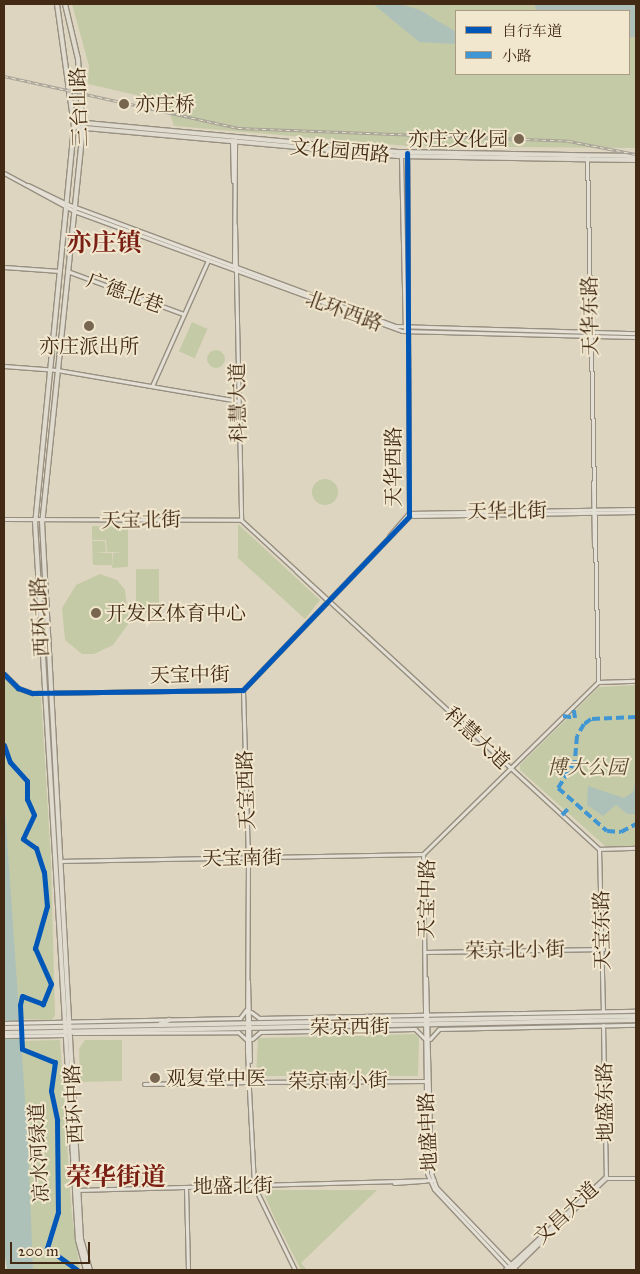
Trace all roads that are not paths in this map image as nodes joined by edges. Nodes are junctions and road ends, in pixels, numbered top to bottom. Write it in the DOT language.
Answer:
graph roads {
  1 [pos="57,4"];
  2 [pos="65,4"];
  3 [pos="63,34"];
  4 [pos="74,38"];
  5 [pos="74,125"];
  6 [pos="83,125"];
  7 [pos="233,139"];
  8 [pos="401,154"];
  9 [pos="407,155"];
  10 [pos="636,156"];
  11 [pos="588,157"];
  12 [pos="636,160"];
  13 [pos="4,173"];
  14 [pos="66,206"];
  15 [pos="74,209"];
  16 [pos="208,260"];
  17 [pos="4,267"];
  18 [pos="236,268"];
  19 [pos="60,270"];
  20 [pos="67,271"];
  21 [pos="183,314"];
  22 [pos="406,328"];
  23 [pos="407,332"];
  24 [pos="636,333"];
  25 [pos="590,334"];
  26 [pos="636,337"];
  27 [pos="4,366"];
  28 [pos="50,369"];
  29 [pos="57,370"];
  30 [pos="152,386"];
  31 [pos="238,401"];
  32 [pos="636,510"];
  33 [pos="594,511"];
  34 [pos="409,514"];
  35 [pos="4,519"];
  36 [pos="241,520"];
  37 [pos="35,522"];
  38 [pos="42,522"];
  39 [pos="329,600"];
  40 [pos="4,674"];
  41 [pos="636,681"];
  42 [pos="598,682"];
  43 [pos="242,690"];
  44 [pos="44,692"];
  45 [pos="51,692"];
  46 [pos="511,768"];
  47 [pos="636,848"];
  48 [pos="599,849"];
  49 [pos="423,854"];
  50 [pos="248,858"];
  51 [pos="60,861"];
  52 [pos="603,948"];
  53 [pos="426,952"];
  54 [pos="248,981"];
  55 [pos="247,1000"];
  56 [pos="636,1010"];
  57 [pos="603,1011"];
  58 [pos="252,1012"];
  59 [pos="636,1016"];
  60 [pos="427,1018"];
  61 [pos="169,1020"];
  62 [pos="636,1020"];
  63 [pos="35,1022"];
  64 [pos="4,1023"];
  65 [pos="64,1024"];
  66 [pos="70,1024"];
  67 [pos="250,1024"];
  68 [pos="158,1025"];
  69 [pos="636,1025"];
  70 [pos="427,1026"];
  71 [pos="603,1026"];
  72 [pos="4,1028"];
  73 [pos="24,1029"];
  74 [pos="250,1029"];
  75 [pos="70,1032"];
  76 [pos="36,1033"];
  77 [pos="65,1034"];
  78 [pos="4,1035"];
  79 [pos="28,1036"];
  80 [pos="252,1039"];
  81 [pos="424,1039"];
  82 [pos="247,1040"];
  83 [pos="429,1040"];
  84 [pos="250,1061"];
  85 [pos="426,1080"];
  86 [pos="250,1082"];
  87 [pos="144,1084"];
  88 [pos="606,1178"];
  89 [pos="636,1178"];
  90 [pos="432,1181"];
  91 [pos="254,1186"];
  92 [pos="186,1187"];
  93 [pos="76,1190"];
  94 [pos="511,1269"];
  95 [pos="86,1270"];
  96 [pos="90,1270"];
  97 [pos="188,1270"];
  98 [pos="295,1270"];
  1 -- 3 [label="main road, 三台山路"];
  2 -- 4 [label="main road, 三台山路"];
  3 -- 4 [label="main road"];
  3 -- 5 [label="main road, 三台山路"];
  4 -- 6 [label="main road, 三台山路"];
  5 -- 6 [label="main road, 文化园西路"];
  5 -- 14 [label="main road, 三台山路"];
  6 -- 7 [label="main road, 文化园西路"];
  6 -- 15 [label="main road, 三台山路"];
  7 -- 8 [label="main road, 文化园西路"];
  7 -- 18 [label="street, 科慧大道"];
  8 -- 9 [label="main road, 文化园西路"];
  8 -- 22 [label="street, 天华西路"];
  9 -- 11 [label="main road, 文化园西路"];
  9 -- 22 [label="street, 天华西路"];
  10 -- 11 [label="main road, 文化园西路"];
  11 -- 12 [label="main road, 文化园西路"];
  11 -- 25 [label="street, 天华东路"];
  13 -- 14 [label="street, 北环西路"];
  14 -- 15 [label="street, 北环西路"];
  14 -- 19 [label="main road, 西环北路"];
  15 -- 16 [label="street, 北环西路"];
  15 -- 18 [label="street, 北环西路"];
  15 -- 20 [label="main road, 西环北路"];
  16 -- 18 [label="street, 北环西路"];
  16 -- 21 [label="street"];
  17 -- 19 [label="street"];
  18 -- 22 [label="street, 北环西路"];
  18 -- 23 [label="street, 北环西路"];
  18 -- 31 [label="street, 科慧大道"];
  19 -- 28 [label="main road, 西环北路"];
  20 -- 21 [label="street, 广德北巷"];
  20 -- 29 [label="main road, 西环北路"];
  21 -- 30 [label="street"];
  22 -- 23 [label="street, 天华西路"];
  22 -- 25 [label="street, 北环西路"];
  23 -- 25 [label="street, 北环西路"];
  23 -- 34 [label="street, 天华西路"];
  24 -- 25 [label="street, 北环西路"];
  25 -- 26 [label="street, 北环西路"];
  25 -- 33 [label="street, 天华东路"];
  27 -- 28 [label="street"];
  28 -- 29 [label="street"];
  28 -- 37 [label="main road, 西环北路"];
  29 -- 30 [label="street"];
  29 -- 38 [label="main road, 西环北路"];
  30 -- 31 [label="street"];
  31 -- 36 [label="street, 科慧大道"];
  32 -- 33 [label="street, 天华北街"];
  33 -- 34 [label="street, 天华北街"];
  33 -- 42 [label="street, 天华东路"];
  34 -- 39 [label="street, 天华西路"];
  35 -- 37 [label="street, 天宝北街"];
  36 -- 38 [label="street, 天宝北街"];
  36 -- 39 [label="street, 科慧大道"];
  37 -- 38 [label="street, 天宝北街"];
  37 -- 44 [label="main road, 西环北路"];
  38 -- 45 [label="main road, 西环北路"];
  39 -- 43 [label="street, 天宝中街"];
  39 -- 46 [label="street, 科慧大道"];
  40 -- 44 [label="street, 天宝中街"];
  41 -- 42 [label="street"];
  42 -- 46 [label="street"];
  43 -- 45 [label="street, 天宝中街"];
  43 -- 50 [label="street, 天宝西路"];
  44 -- 45 [label="street, 天宝中街"];
  44 -- 65 [label="main road, 西环北路"];
  45 -- 51 [label="main road, 西环北路"];
  46 -- 48 [label="street, 科慧大道"];
  46 -- 49 [label="street, 天宝中路"];
  47 -- 48 [label="street"];
  48 -- 52 [label="street, 天宝东路"];
  49 -- 50 [label="street, 天宝南街"];
  49 -- 53 [label="street, 天宝中路"];
  50 -- 51 [label="street, 天宝南街"];
  50 -- 54 [label="street, 天宝西路"];
  51 -- 66 [label="main road, 西环北路"];
  52 -- 53 [label="street, 荣京北小街"];
  52 -- 57 [label="street, 天宝东路"];
  53 -- 60 [label="street, 天宝中路"];
  54 -- 55 [label="street, 天宝西路"];
  54 -- 58 [label="street, 天宝西路"];
  55 -- 61 [label="street"];
  55 -- 67 [label="street, 天宝西路"];
  56 -- 57 [label="street"];
  57 -- 60 [label="street"];
  58 -- 60 [label="street"];
  58 -- 67 [label="street, 天宝西路"];
  59 -- 60 [label="main road, 荣京西街"];
  60 -- 67 [label="main road, 荣京西街"];
  60 -- 70 [label="street, 天宝中路"];
  61 -- 66 [label="street"];
  61 -- 68 [label="main road"];
  62 -- 70 [label="main road, 荣京西街"];
  63 -- 65 [label="street"];
  63 -- 73 [label="street"];
  63 -- 73 [label="street"];
  64 -- 73 [label="street"];
  65 -- 66 [label="main road, 荣京西街"];
  65 -- 73 [label="main road, 荣京西街"];
  65 -- 77 [label="main road, 西环中路"];
  66 -- 68 [label="main road, 荣京西街"];
  66 -- 75 [label="main road, 西环中路"];
  67 -- 68 [label="main road, 荣京西街"];
  67 -- 74 [label="street"];
  69 -- 71 [label="street"];
  70 -- 74 [label="main road, 荣京西街"];
  70 -- 81 [label="street, 地盛中路"];
  70 -- 83 [label="street, 地盛中路"];
  71 -- 83 [label="street"];
  71 -- 88 [label="street, 地盛东路"];
  72 -- 73 [label="main road"];
  73 -- 76 [label="main road, 荣京西街"];
  73 -- 78 [label="main road"];
  73 -- 79 [label="street"];
  74 -- 75 [label="main road, 荣京西街"];
  74 -- 80 [label="street"];
  74 -- 82 [label="street"];
  75 -- 77 [label="main road, 荣京西街"];
  75 -- 82 [label="street"];
  75 -- 93 [label="main road, 西环中路"];
  76 -- 77 [label="main road, 荣京西街"];
  76 -- 79 [label="street"];
  77 -- 79 [label="street"];
  77 -- 93 [label="main road, 西环中路"];
  80 -- 81 [label="street"];
  80 -- 84 [label="street"];
  81 -- 85 [label="street, 地盛中路"];
  82 -- 84 [label="street"];
  83 -- 90 [label="street, 地盛中路"];
  84 -- 86 [label="street"];
  85 -- 86 [label="street, 荣京南小街"];
  85 -- 90 [label="street, 地盛中路"];
  86 -- 87 [label="street, 荣京南小街"];
  86 -- 91 [label="street"];
  88 -- 89 [label="street, 文昌大道"];
  88 -- 94 [label="main road, 文昌大道"];
  90 -- 91 [label="street, 地盛北街"];
  90 -- 94 [label="street, 地盛中路"];
  91 -- 92 [label="street, 地盛北街"];
  91 -- 98 [label="street"];
  92 -- 93 [label="street, 地盛北街"];
  92 -- 97 [label="street"];
  93 -- 95 [label="main road, 西环中路"];
  93 -- 96 [label="main road, 西环中路"];
}
